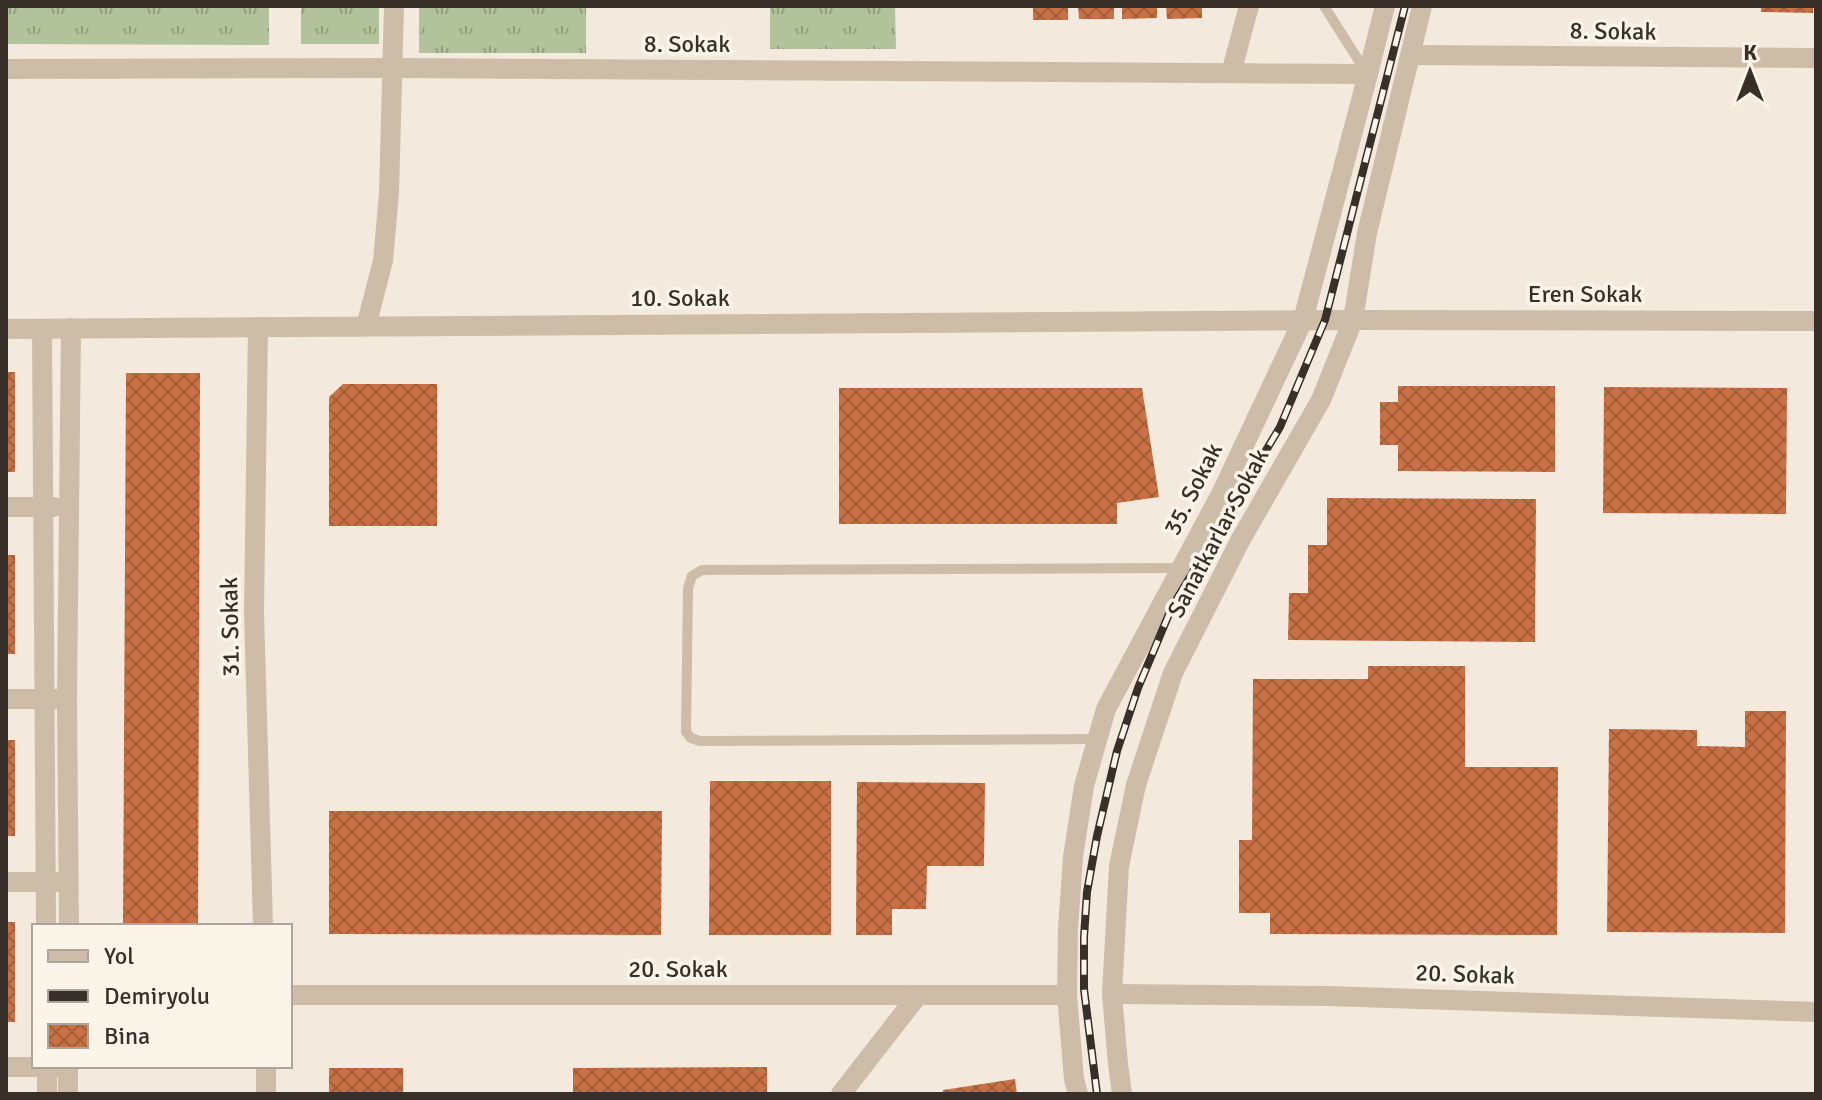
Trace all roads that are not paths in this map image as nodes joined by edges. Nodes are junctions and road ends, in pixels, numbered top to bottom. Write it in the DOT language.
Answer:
graph roads {
  1 [pos="394,6"];
  2 [pos="1249,6"];
  3 [pos="1324,6"];
  4 [pos="1385,6"];
  5 [pos="1422,6"];
  6 [pos="1410,55"];
  7 [pos="1816,58"];
  8 [pos="393,68"];
  9 [pos="6,69"];
  10 [pos="1231,73"];
  11 [pos="1368,74"];
  12 [pos="1303,320"];
  13 [pos="1353,320"];
  14 [pos="1816,321"];
  15 [pos="366,326"];
  16 [pos="258,327"];
  17 [pos="71,328"];
  18 [pos="6,329"];
  19 [pos="42,329"];
  20 [pos="6,507"];
  21 [pos="43,507"];
  22 [pos="69,507"];
  23 [pos="1182,568"];
  24 [pos="6,699"];
  25 [pos="44,699"];
  26 [pos="67,700"];
  27 [pos="1098,739"];
  28 [pos="6,882"];
  29 [pos="46,882"];
  30 [pos="69,882"];
  31 [pos="46,924"];
  32 [pos="69,924"];
  33 [pos="263,924"];
  34 [pos="1112,994"];
  35 [pos="292,995"];
  36 [pos="918,995"];
  37 [pos="1067,995"];
  38 [pos="1816,1012"];
  39 [pos="6,1067"];
  40 [pos="32,1067"];
  41 [pos="58,1068"];
  42 [pos="58,1068"];
  43 [pos="266,1068"];
  44 [pos="47,1094"];
  45 [pos="68,1094"];
  46 [pos="266,1094"];
  47 [pos="841,1094"];
  48 [pos="1078,1094"];
  49 [pos="1122,1094"];
  1 -- 8 [label="street"];
  2 -- 10 [label="street"];
  3 -- 11 [label="lane"];
  4 -- 11 [label="street, 35. Sokak"];
  5 -- 6 [label="street, Sanatkarlar Sokak"];
  6 -- 7 [label="street, 8. Sokak"];
  6 -- 13 [label="street, Sanatkarlar Sokak"];
  8 -- 9 [label="street, 8. Sokak"];
  8 -- 10 [label="street, 8. Sokak"];
  8 -- 15 [label="street"];
  10 -- 11 [label="street, 8. Sokak"];
  11 -- 12 [label="street, 35. Sokak"];
  12 -- 13 [label="street, 10. Sokak"];
  12 -- 15 [label="street, 10. Sokak"];
  12 -- 23 [label="street, 35. Sokak"];
  13 -- 14 [label="street, Eren Sokak"];
  13 -- 34 [label="street, Sanatkarlar Sokak"];
  15 -- 16 [label="street, 10. Sokak"];
  16 -- 17 [label="street, 10. Sokak"];
  16 -- 33 [label="street, 31. Sokak"];
  17 -- 19 [label="street, 10. Sokak"];
  17 -- 22 [label="street"];
  18 -- 19 [label="street, 10. Sokak"];
  19 -- 21 [label="street"];
  20 -- 21 [label="street"];
  21 -- 22 [label="street"];
  21 -- 25 [label="street"];
  22 -- 26 [label="street"];
  23 -- 27 [label="street, 35. Sokak"];
  23 -- 27 [label="lane"];
  24 -- 25 [label="street"];
  25 -- 26 [label="street"];
  25 -- 29 [label="street"];
  26 -- 30 [label="street"];
  27 -- 37 [label="street, 35. Sokak"];
  28 -- 29 [label="street"];
  29 -- 30 [label="street"];
  29 -- 31 [label="street"];
  30 -- 32 [label="street"];
  34 -- 38 [label="street, 20. Sokak"];
  34 -- 49 [label="street, Sanatkarlar Sokak"];
  35 -- 36 [label="street, 20. Sokak"];
  36 -- 37 [label="street, 20. Sokak"];
  36 -- 47 [label="street"];
  37 -- 48 [label="street, 35. Sokak"];
  39 -- 40 [label="street"];
  41 -- 44 [label="street"];
  42 -- 45 [label="street"];
  43 -- 46 [label="street"];
}
